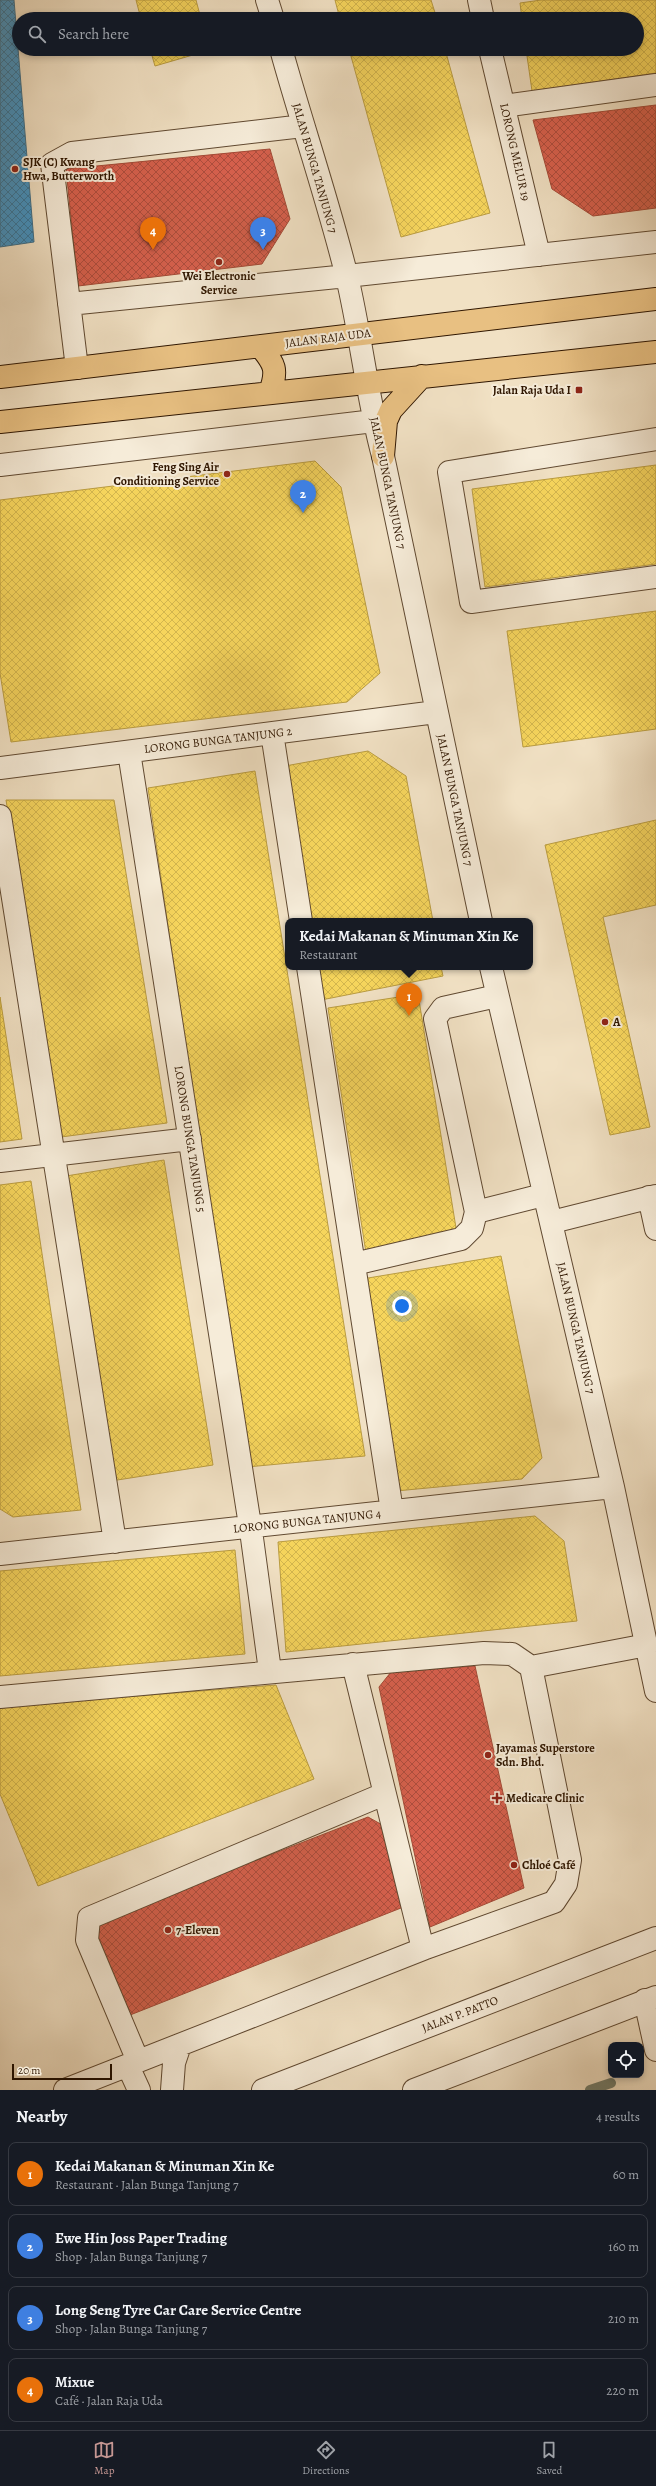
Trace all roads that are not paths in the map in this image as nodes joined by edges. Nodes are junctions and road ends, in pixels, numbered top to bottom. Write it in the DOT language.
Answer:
graph roads {
  1 [pos="267,0"];
  2 [pos="479,0"];
  3 [pos="270,12"];
  4 [pos="482,12"];
  5 [pos="283,56"];
  6 [pos="492,56"];
  7 [pos="656,85"];
  8 [pos="504,106"];
  9 [pos="303,126"];
  10 [pos="656,242"];
  11 [pos="539,255"];
  12 [pos="347,276"];
  13 [pos="656,299"];
  14 [pos="69,304"];
  15 [pos="359,335"];
  16 [pos="260,346"];
  17 [pos="656,352"];
  18 [pos="77,368"];
  19 [pos="422,376"];
  20 [pos="0,377"];
  21 [pos="368,382"];
  22 [pos="270,392"];
  23 [pos="374,421"];
  24 [pos="0,422"];
  25 [pos="656,439"];
  26 [pos="383,456"];
  27 [pos="0,465"];
  28 [pos="656,577"];
  29 [pos="436,712"];
  30 [pos="272,733"];
  31 [pos="129,752"];
  32 [pos="0,768"];
  33 [pos="0,816"];
  34 [pos="301,918"];
  35 [pos="480,918"];
  36 [pos="308,970"];
  37 [pos="492,970"];
  38 [pos="497,996"];
  39 [pos="190,1139"];
  40 [pos="54,1155"];
  41 [pos="0,1161"];
  42 [pos="543,1195"];
  43 [pos="652,1196"];
  44 [pos="476,1212"];
  45 [pos="552,1222"];
  46 [pos="656,1229"];
  47 [pos="354,1264"];
  48 [pos="613,1487"];
  49 [pos="392,1511"];
  50 [pos="250,1527"];
  51 [pos="115,1542"];
  52 [pos="0,1554"];
  53 [pos="647,1645"];
  54 [pos="353,1664"];
  55 [pos="531,1667"];
  56 [pos="270,1671"];
  57 [pos="656,1691"];
  58 [pos="0,1697"];
  59 [pos="384,1794"];
  60 [pos="656,1938"];
  61 [pos="423,1949"];
  62 [pos="651,1998"];
  63 [pos="180,2045"];
  64 [pos="656,2050"];
  65 [pos="133,2063"];
  66 [pos="65,2090"];
  67 [pos="139,2090"];
  68 [pos="172,2090"];
  69 [pos="263,2090"];
  70 [pos="414,2090"];
  1 -- 3 [label="street"];
  2 -- 4 [label="street"];
  5 -- 9 [label="street, JALAN BUNGA TANJUNG 7"];
  6 -- 8 [label="street, LORONG MELUR 19"];
  7 -- 8 [label="street"];
  8 -- 11 [label="street, LORONG MELUR 19"];
  9 -- 12 [label="street, JALAN BUNGA TANJUNG 7"];
  9 -- 14 [label="street"];
  10 -- 11 [label="street"];
  11 -- 12 [label="street"];
  12 -- 14 [label="street"];
  12 -- 15 [label="street, JALAN BUNGA TANJUNG 7"];
  13 -- 15 [label="main road, JALAN RAJA UDA"];
  14 -- 18 [label="street"];
  15 -- 16 [label="main road, JALAN RAJA UDA"];
  15 -- 21 [label="street, JALAN BUNGA TANJUNG 7"];
  16 -- 18 [label="main road, JALAN RAJA UDA"];
  16 -- 22 [label="main road"];
  17 -- 19 [label="main road"];
  18 -- 20 [label="main road, JALAN RAJA UDA"];
  19 -- 21 [label="main road"];
  19 -- 26 [label="main road"];
  21 -- 22 [label="main road"];
  21 -- 23 [label="street, JALAN BUNGA TANJUNG 7"];
  22 -- 24 [label="main road"];
  23 -- 26 [label="street, JALAN BUNGA TANJUNG 7"];
  23 -- 27 [label="street"];
  25 -- 28 [label="street"];
  26 -- 29 [label="street, JALAN BUNGA TANJUNG 7"];
  29 -- 30 [label="street, LORONG BUNGA TANJUNG 2"];
  29 -- 35 [label="street, JALAN BUNGA TANJUNG 7"];
  30 -- 31 [label="street, LORONG BUNGA TANJUNG 2"];
  30 -- 34 [label="street"];
  31 -- 32 [label="street, LORONG BUNGA TANJUNG 2"];
  31 -- 39 [label="street, LORONG BUNGA TANJUNG 5"];
  33 -- 40 [label="street"];
  36 -- 47 [label="street"];
  37 -- 38 [label="street, JALAN BUNGA TANJUNG 7"];
  38 -- 42 [label="street, JALAN BUNGA TANJUNG 7"];
  38 -- 44 [label="street"];
  39 -- 40 [label="street"];
  39 -- 50 [label="street, LORONG BUNGA TANJUNG 5"];
  40 -- 41 [label="street"];
  40 -- 51 [label="street"];
  42 -- 44 [label="street"];
  42 -- 45 [label="street, JALAN BUNGA TANJUNG 7"];
  43 -- 45 [label="street"];
  43 -- 46 [label="street"];
  44 -- 47 [label="street"];
  45 -- 48 [label="street, JALAN BUNGA TANJUNG 7"];
  47 -- 49 [label="street"];
  48 -- 49 [label="street, LORONG BUNGA TANJUNG 4"];
  48 -- 53 [label="street, JALAN BUNGA TANJUNG 7"];
  49 -- 50 [label="street, LORONG BUNGA TANJUNG 4"];
  50 -- 51 [label="street, LORONG BUNGA TANJUNG 4"];
  50 -- 56 [label="street, LORONG BUNGA TANJUNG 5"];
  51 -- 52 [label="street, LORONG BUNGA TANJUNG 4"];
  53 -- 55 [label="street"];
  53 -- 57 [label="street, JALAN BUNGA TANJUNG 7"];
  54 -- 55 [label="street"];
  54 -- 56 [label="street"];
  54 -- 59 [label="street"];
  55 -- 61 [label="street"];
  56 -- 58 [label="street"];
  59 -- 61 [label="street"];
  59 -- 65 [label="street"];
  60 -- 69 [label="street, JALAN P. PATTO"];
  61 -- 63 [label="street"];
  62 -- 64 [label="street"];
  62 -- 70 [label="street"];
  63 -- 65 [label="street"];
  63 -- 68 [label="street"];
  65 -- 66 [label="street"];
  65 -- 67 [label="street"];
}
